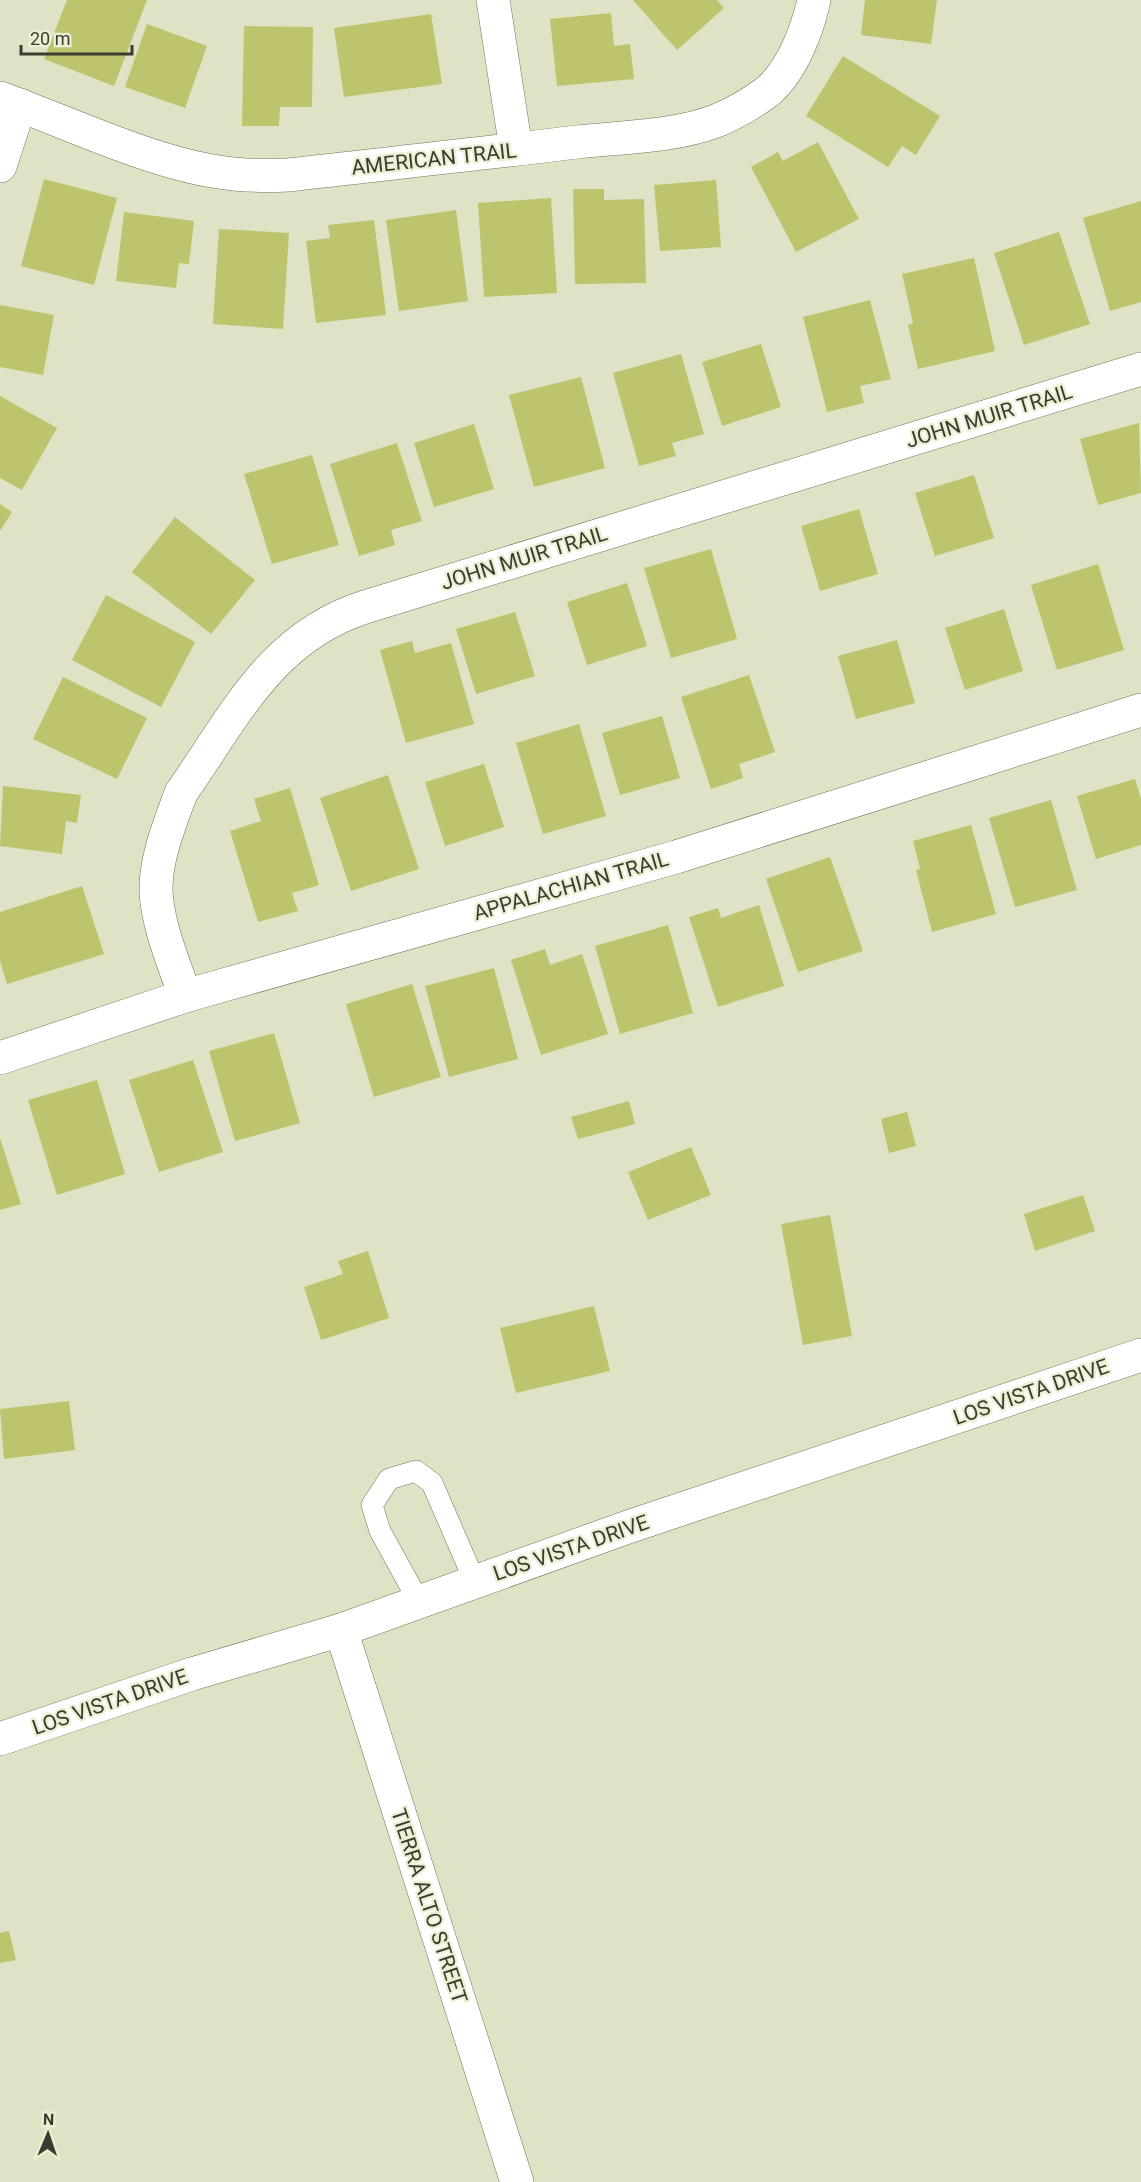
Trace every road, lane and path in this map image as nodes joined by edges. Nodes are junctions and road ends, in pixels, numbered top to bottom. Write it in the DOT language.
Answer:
graph roads {
  1 [pos="493,0"];
  2 [pos="814,0"];
  3 [pos="10,102"];
  4 [pos="516,149"];
  5 [pos="0,166"];
  6 [pos="1141,369"];
  7 [pos="1141,710"];
  8 [pos="185,996"];
  9 [pos="0,1058"];
  10 [pos="1141,1355"];
  11 [pos="475,1582"];
  12 [pos="419,1602"];
  13 [pos="342,1630"];
  14 [pos="0,1739"];
  15 [pos="517,2182"];
  1 -- 4 [label="street"];
  2 -- 4 [label="street, AMERICAN TRAIL"];
  3 -- 4 [label="street, AMERICAN TRAIL"];
  3 -- 5 [label="street"];
  6 -- 8 [label="street, JOHN MUIR TRAIL"];
  7 -- 8 [label="street, APPALACHIAN TRAIL"];
  8 -- 9 [label="street, APPALACHIAN TRAIL"];
  10 -- 11 [label="street, LOS VISTA DRIVE"];
  11 -- 12 [label="street, LOS VISTA DRIVE"];
  11 -- 12 [label="lane"];
  12 -- 13 [label="street, LOS VISTA DRIVE"];
  13 -- 14 [label="street, LOS VISTA DRIVE"];
  13 -- 15 [label="street, TIERRA ALTO STREET"];
}
